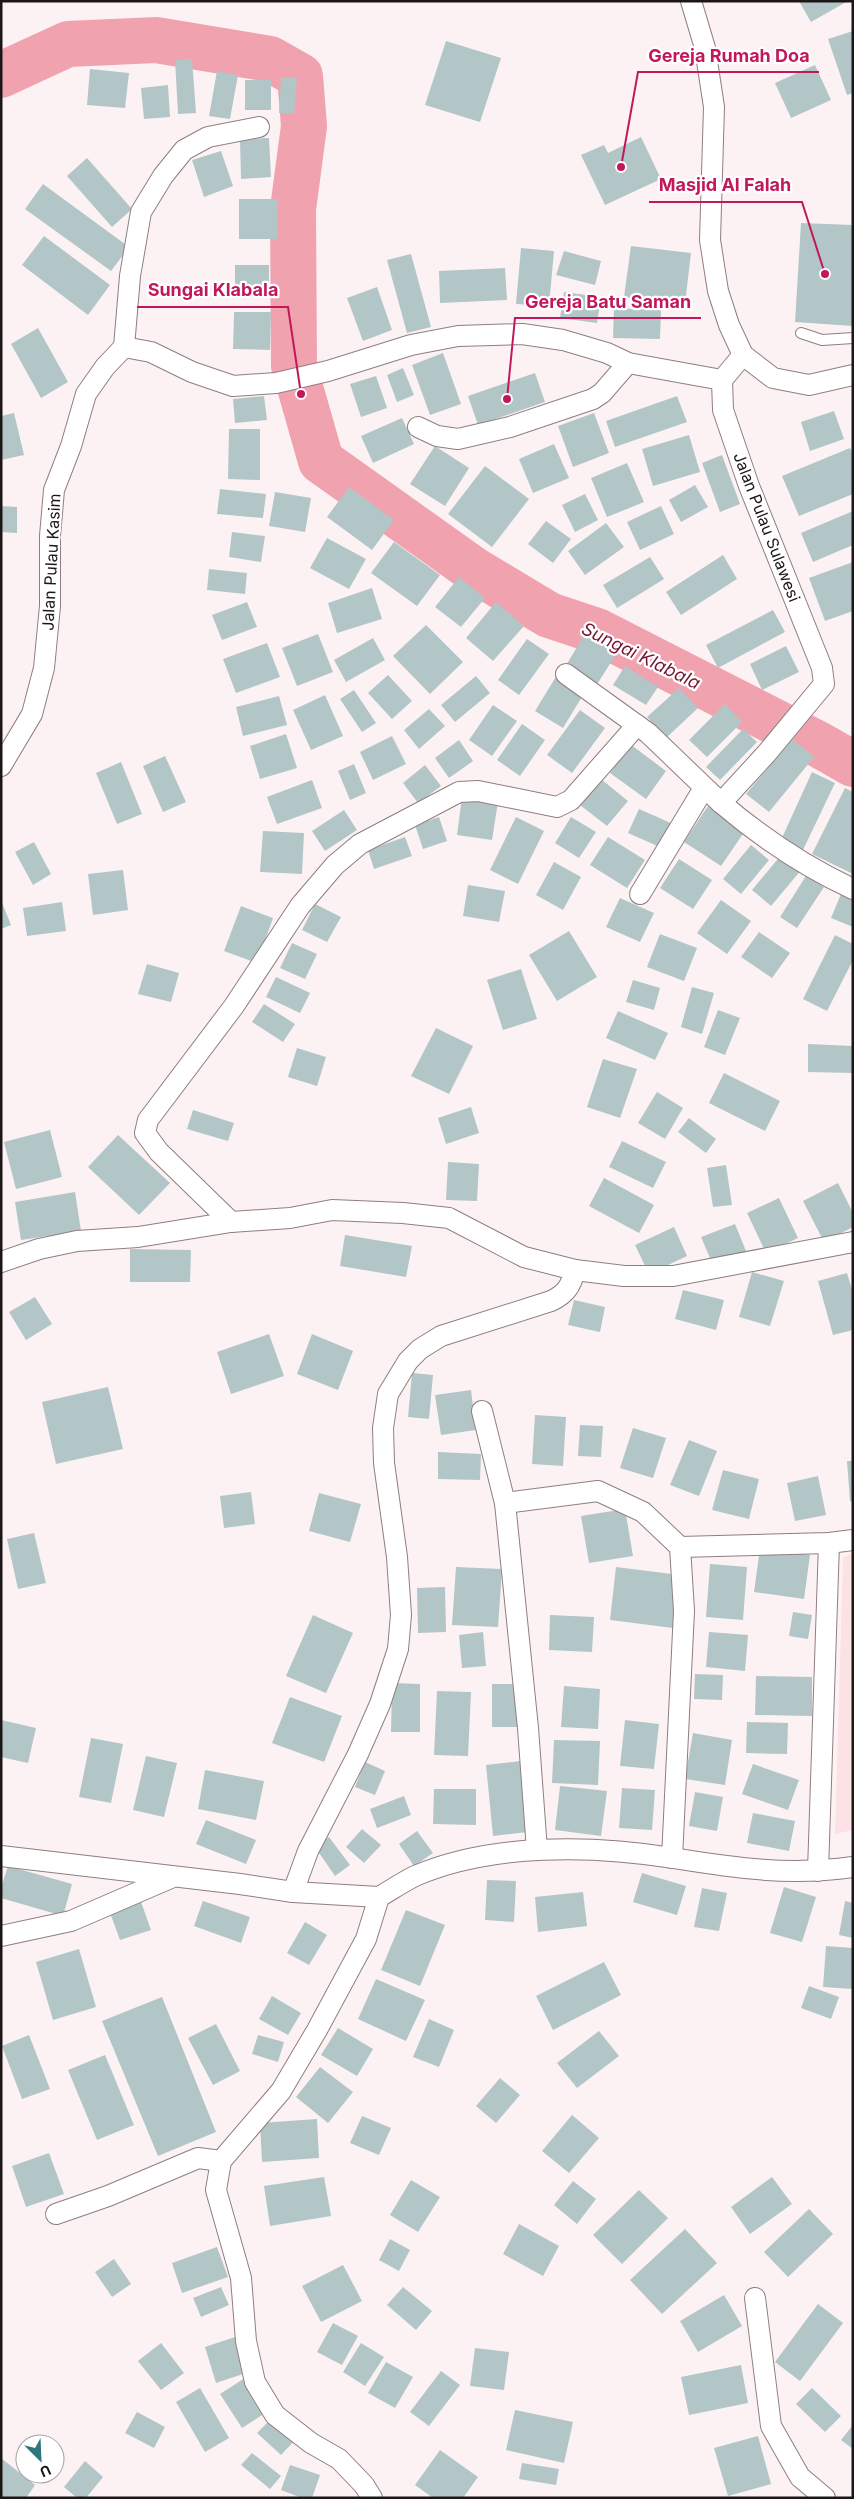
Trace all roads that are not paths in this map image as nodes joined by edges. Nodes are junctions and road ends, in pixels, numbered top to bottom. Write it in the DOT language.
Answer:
graph roads {
  1 [pos="691,1"];
  2 [pos="259,127"];
  3 [pos="801,333"];
  4 [pos="853,338"];
  5 [pos="124,347"];
  6 [pos="743,355"];
  7 [pos="628,363"];
  8 [pos="853,375"];
  9 [pos="722,380"];
  10 [pos="418,427"];
  11 [pos="566,674"];
  12 [pos="637,724"];
  13 [pos="1,766"];
  14 [pos="704,788"];
  15 [pos="721,803"];
  16 [pos="853,889"];
  17 [pos="640,894"];
  18 [pos="231,1222"];
  19 [pos="853,1242"];
  20 [pos="1,1262"];
  21 [pos="575,1270"];
  22 [pos="482,1411"];
  23 [pos="505,1503"];
  24 [pos="853,1540"];
  25 [pos="829,1543"];
  26 [pos="680,1547"];
  27 [pos="537,1850"];
  28 [pos="1,1856"];
  29 [pos="672,1858"];
  30 [pos="853,1867"];
  31 [pos="818,1871"];
  32 [pos="173,1876"];
  33 [pos="293,1892"];
  34 [pos="379,1897"];
  35 [pos="1,1936"];
  36 [pos="221,2161"];
  37 [pos="56,2214"];
  38 [pos="755,2298"];
  39 [pos="372,2498"];
  40 [pos="825,2498"];
  1 -- 6 [label="street"];
  2 -- 5 [label="street"];
  3 -- 4 [label="lane"];
  5 -- 7 [label="street"];
  5 -- 13 [label="street, Jalan Pulau Kasim"];
  6 -- 8 [label="street"];
  6 -- 9 [label="street"];
  7 -- 9 [label="street"];
  7 -- 10 [label="street"];
  9 -- 15 [label="street, Jalan Pulau Sulawesi"];
  11 -- 12 [label="street"];
  12 -- 14 [label="street"];
  12 -- 18 [label="street"];
  14 -- 15 [label="street"];
  14 -- 17 [label="street"];
  15 -- 16 [label="street"];
  18 -- 20 [label="street"];
  18 -- 21 [label="street"];
  19 -- 21 [label="street"];
  21 -- 33 [label="street"];
  22 -- 23 [label="street"];
  23 -- 26 [label="street"];
  23 -- 27 [label="street"];
  24 -- 25 [label="street"];
  25 -- 26 [label="street"];
  25 -- 31 [label="street"];
  26 -- 29 [label="street"];
  27 -- 29 [label="street"];
  27 -- 34 [label="street"];
  28 -- 32 [label="street"];
  29 -- 31 [label="street"];
  30 -- 31 [label="street"];
  32 -- 33 [label="street"];
  32 -- 35 [label="street"];
  33 -- 34 [label="street"];
  34 -- 36 [label="street"];
  36 -- 37 [label="street"];
  36 -- 39 [label="street"];
  38 -- 40 [label="street"];
}
